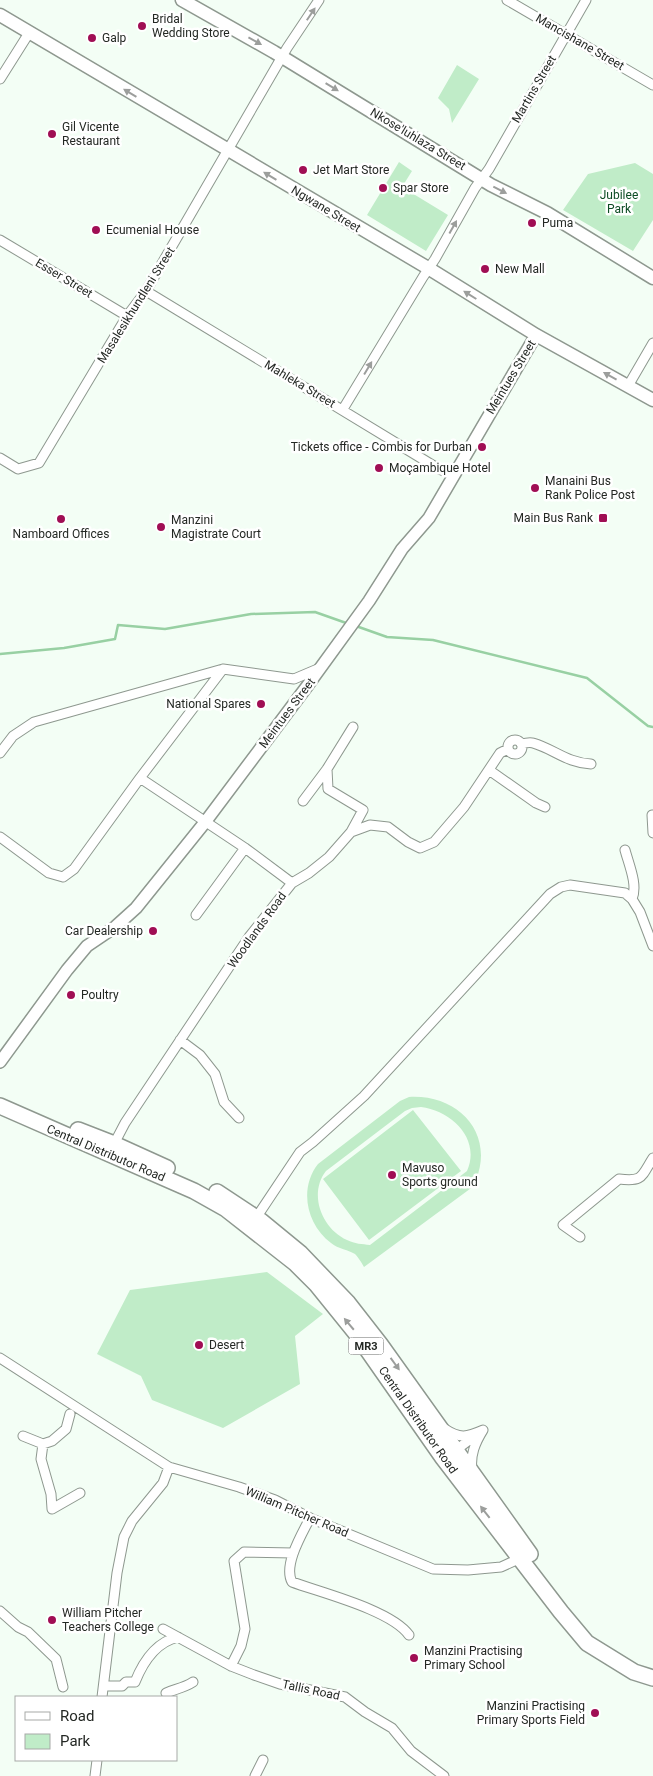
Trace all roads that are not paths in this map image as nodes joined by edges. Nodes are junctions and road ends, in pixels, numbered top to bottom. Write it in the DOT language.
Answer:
graph roads {
  1 [pos="182,0"];
  2 [pos="319,0"];
  3 [pos="507,0"];
  4 [pos="586,0"];
  5 [pos="0,15"];
  6 [pos="29,33"];
  7 [pos="566,34"];
  8 [pos="282,58"];
  9 [pos="0,79"];
  10 [pos="653,85"];
  11 [pos="228,150"];
  12 [pos="482,178"];
  13 [pos="0,240"];
  14 [pos="428,268"];
  15 [pos="653,278"];
  16 [pos="146,291"];
  17 [pos="127,316"];
  18 [pos="536,336"];
  19 [pos="653,343"];
  20 [pos="628,386"];
  21 [pos="653,400"];
  22 [pos="343,410"];
  23 [pos="0,458"];
  24 [pos="453,475"];
  25 [pos="320,668"];
  26 [pos="223,669"];
  27 [pos="353,727"];
  28 [pos="0,753"];
  29 [pos="591,764"];
  30 [pos="327,769"];
  31 [pos="489,770"];
  32 [pos="140,778"];
  33 [pos="303,801"];
  34 [pos="545,807"];
  35 [pos="652,815"];
  36 [pos="206,821"];
  37 [pos="351,832"];
  38 [pos="653,833"];
  39 [pos="0,837"];
  40 [pos="245,848"];
  41 [pos="625,850"];
  42 [pos="292,883"];
  43 [pos="632,899"];
  44 [pos="196,915"];
  45 [pos="653,946"];
  46 [pos="180,1040"];
  47 [pos="0,1062"];
  48 [pos="0,1099"];
  49 [pos="0,1106"];
  50 [pos="239,1118"];
  51 [pos="114,1144"];
  52 [pos="653,1158"];
  53 [pos="253,1222"];
  54 [pos="580,1237"];
  55 [pos="0,1358"];
  56 [pos="418,1396"];
  57 [pos="70,1414"];
  58 [pos="483,1430"];
  59 [pos="24,1436"];
  60 [pos="43,1444"];
  61 [pos="457,1450"];
  62 [pos="443,1458"];
  63 [pos="169,1467"];
  64 [pos="472,1472"];
  65 [pos="80,1494"];
  66 [pos="310,1518"];
  67 [pos="293,1553"];
  68 [pos="526,1556"];
  69 [pos="0,1611"];
  70 [pos="163,1629"];
  71 [pos="409,1635"];
  72 [pos="178,1637"];
  73 [pos="231,1666"];
  74 [pos="653,1668"];
  75 [pos="653,1678"];
  76 [pos="193,1682"];
  77 [pos="104,1686"];
  78 [pos="63,1687"];
  79 [pos="166,1693"];
  80 [pos="102,1696"];
  81 [pos="262,1760"];
  82 [pos="97,1761"];
  83 [pos="95,1776"];
  84 [pos="255,1776"];
  85 [pos="444,1776"];
  1 -- 8 [label="main road, Nkose'luhlaza Street, one-way"];
  8 -- 2 [label="street, Masalesikhundleni Street, one-way"];
  3 -- 7 [label="street, Mancishane Street"];
  4 -- 7 [label="street, Martins Street"];
  5 -- 6 [label="main road, Ngwane Street"];
  6 -- 9 [label="street"];
  11 -- 6 [label="main road, Ngwane Street, one-way"];
  7 -- 10 [label="street, Mancishane Street"];
  7 -- 12 [label="street, Martins Street"];
  8 -- 11 [label="street, Masalesikhundleni Street"];
  8 -- 12 [label="main road, Nkose'luhlaza Street, one-way"];
  14 -- 11 [label="main road, Ngwane Street, one-way"];
  11 -- 16 [label="street, Masalesikhundleni Street"];
  14 -- 12 [label="street, Martins Street, one-way"];
  12 -- 15 [label="main road, Nkose'luhlaza Street, one-way"];
  13 -- 17 [label="street, Esser Street"];
  18 -- 14 [label="main road, Ngwane Street, one-way"];
  22 -- 14 [label="street, one-way"];
  16 -- 17 [label="street, Masalesikhundleni Street"];
  16 -- 22 [label="street, Mahleka Street"];
  17 -- 23 [label="street, Masalesikhundleni Street"];
  20 -- 18 [label="main road, Ngwane Street, one-way"];
  18 -- 24 [label="street, Meintues Street"];
  19 -- 20 [label="street"];
  20 -- 21 [label="main road, Ngwane Street"];
  22 -- 24 [label="street, Mahleka Street"];
  24 -- 25 [label="street, Meintues Street"];
  25 -- 26 [label="street"];
  25 -- 36 [label="street, Meintues Street"];
  26 -- 28 [label="street"];
  26 -- 32 [label="street"];
  27 -- 30 [label="street"];
  29 -- 31 [label="street"];
  30 -- 33 [label="street"];
  30 -- 37 [label="street, Woodlands Road"];
  31 -- 34 [label="street"];
  31 -- 37 [label="street"];
  32 -- 36 [label="street"];
  32 -- 39 [label="street"];
  35 -- 38 [label="street"];
  36 -- 40 [label="street"];
  36 -- 47 [label="street, Meintues Street"];
  37 -- 42 [label="street, Woodlands Road"];
  40 -- 42 [label="street"];
  40 -- 44 [label="street"];
  41 -- 43 [label="street"];
  42 -- 46 [label="street, Woodlands Road"];
  43 -- 45 [label="street"];
  43 -- 53 [label="street"];
  46 -- 50 [label="street"];
  46 -- 51 [label="street, Woodlands Road"];
  48 -- 51 [label="highway, Central Distributor Road / MR3"];
  49 -- 53 [label="highway, Central Distributor Road / MR3"];
  51 -- 53 [label="highway, Central Distributor Road / MR3"];
  52 -- 54 [label="street"];
  53 -- 56 [label="highway, Central Distributor Road / MR3, one-way"];
  62 -- 53 [label="highway, Central Distributor Road / MR3, one-way"];
  55 -- 63 [label="street, William Pitcher Road"];
  56 -- 58 [label="street"];
  56 -- 61 [label="highway, Central Distributor Road / MR3"];
  57 -- 60 [label="street"];
  58 -- 61 [label="street"];
  58 -- 64 [label="street"];
  59 -- 60 [label="street"];
  60 -- 65 [label="street"];
  61 -- 62 [label="street"];
  61 -- 64 [label="highway, Central Distributor Road / MR3"];
  68 -- 62 [label="highway, Central Distributor Road / MR3, one-way"];
  63 -- 66 [label="street, William Pitcher Road"];
  63 -- 77 [label="street"];
  64 -- 68 [label="highway, Central Distributor Road / MR3"];
  66 -- 67 [label="street"];
  66 -- 68 [label="street, William Pitcher Road"];
  67 -- 71 [label="street"];
  67 -- 73 [label="street"];
  68 -- 74 [label="highway, Central Distributor Road / MR3"];
  68 -- 75 [label="highway, Central Distributor Road / MR3"];
  69 -- 78 [label="street"];
  70 -- 72 [label="street, Tallis Road"];
  72 -- 73 [label="street, Tallis Road"];
  72 -- 77 [label="street"];
  73 -- 85 [label="street, Tallis Road"];
  76 -- 79 [label="street"];
  77 -- 80 [label="street"];
  81 -- 84 [label="street"];
  82 -- 83 [label="street"];
}
